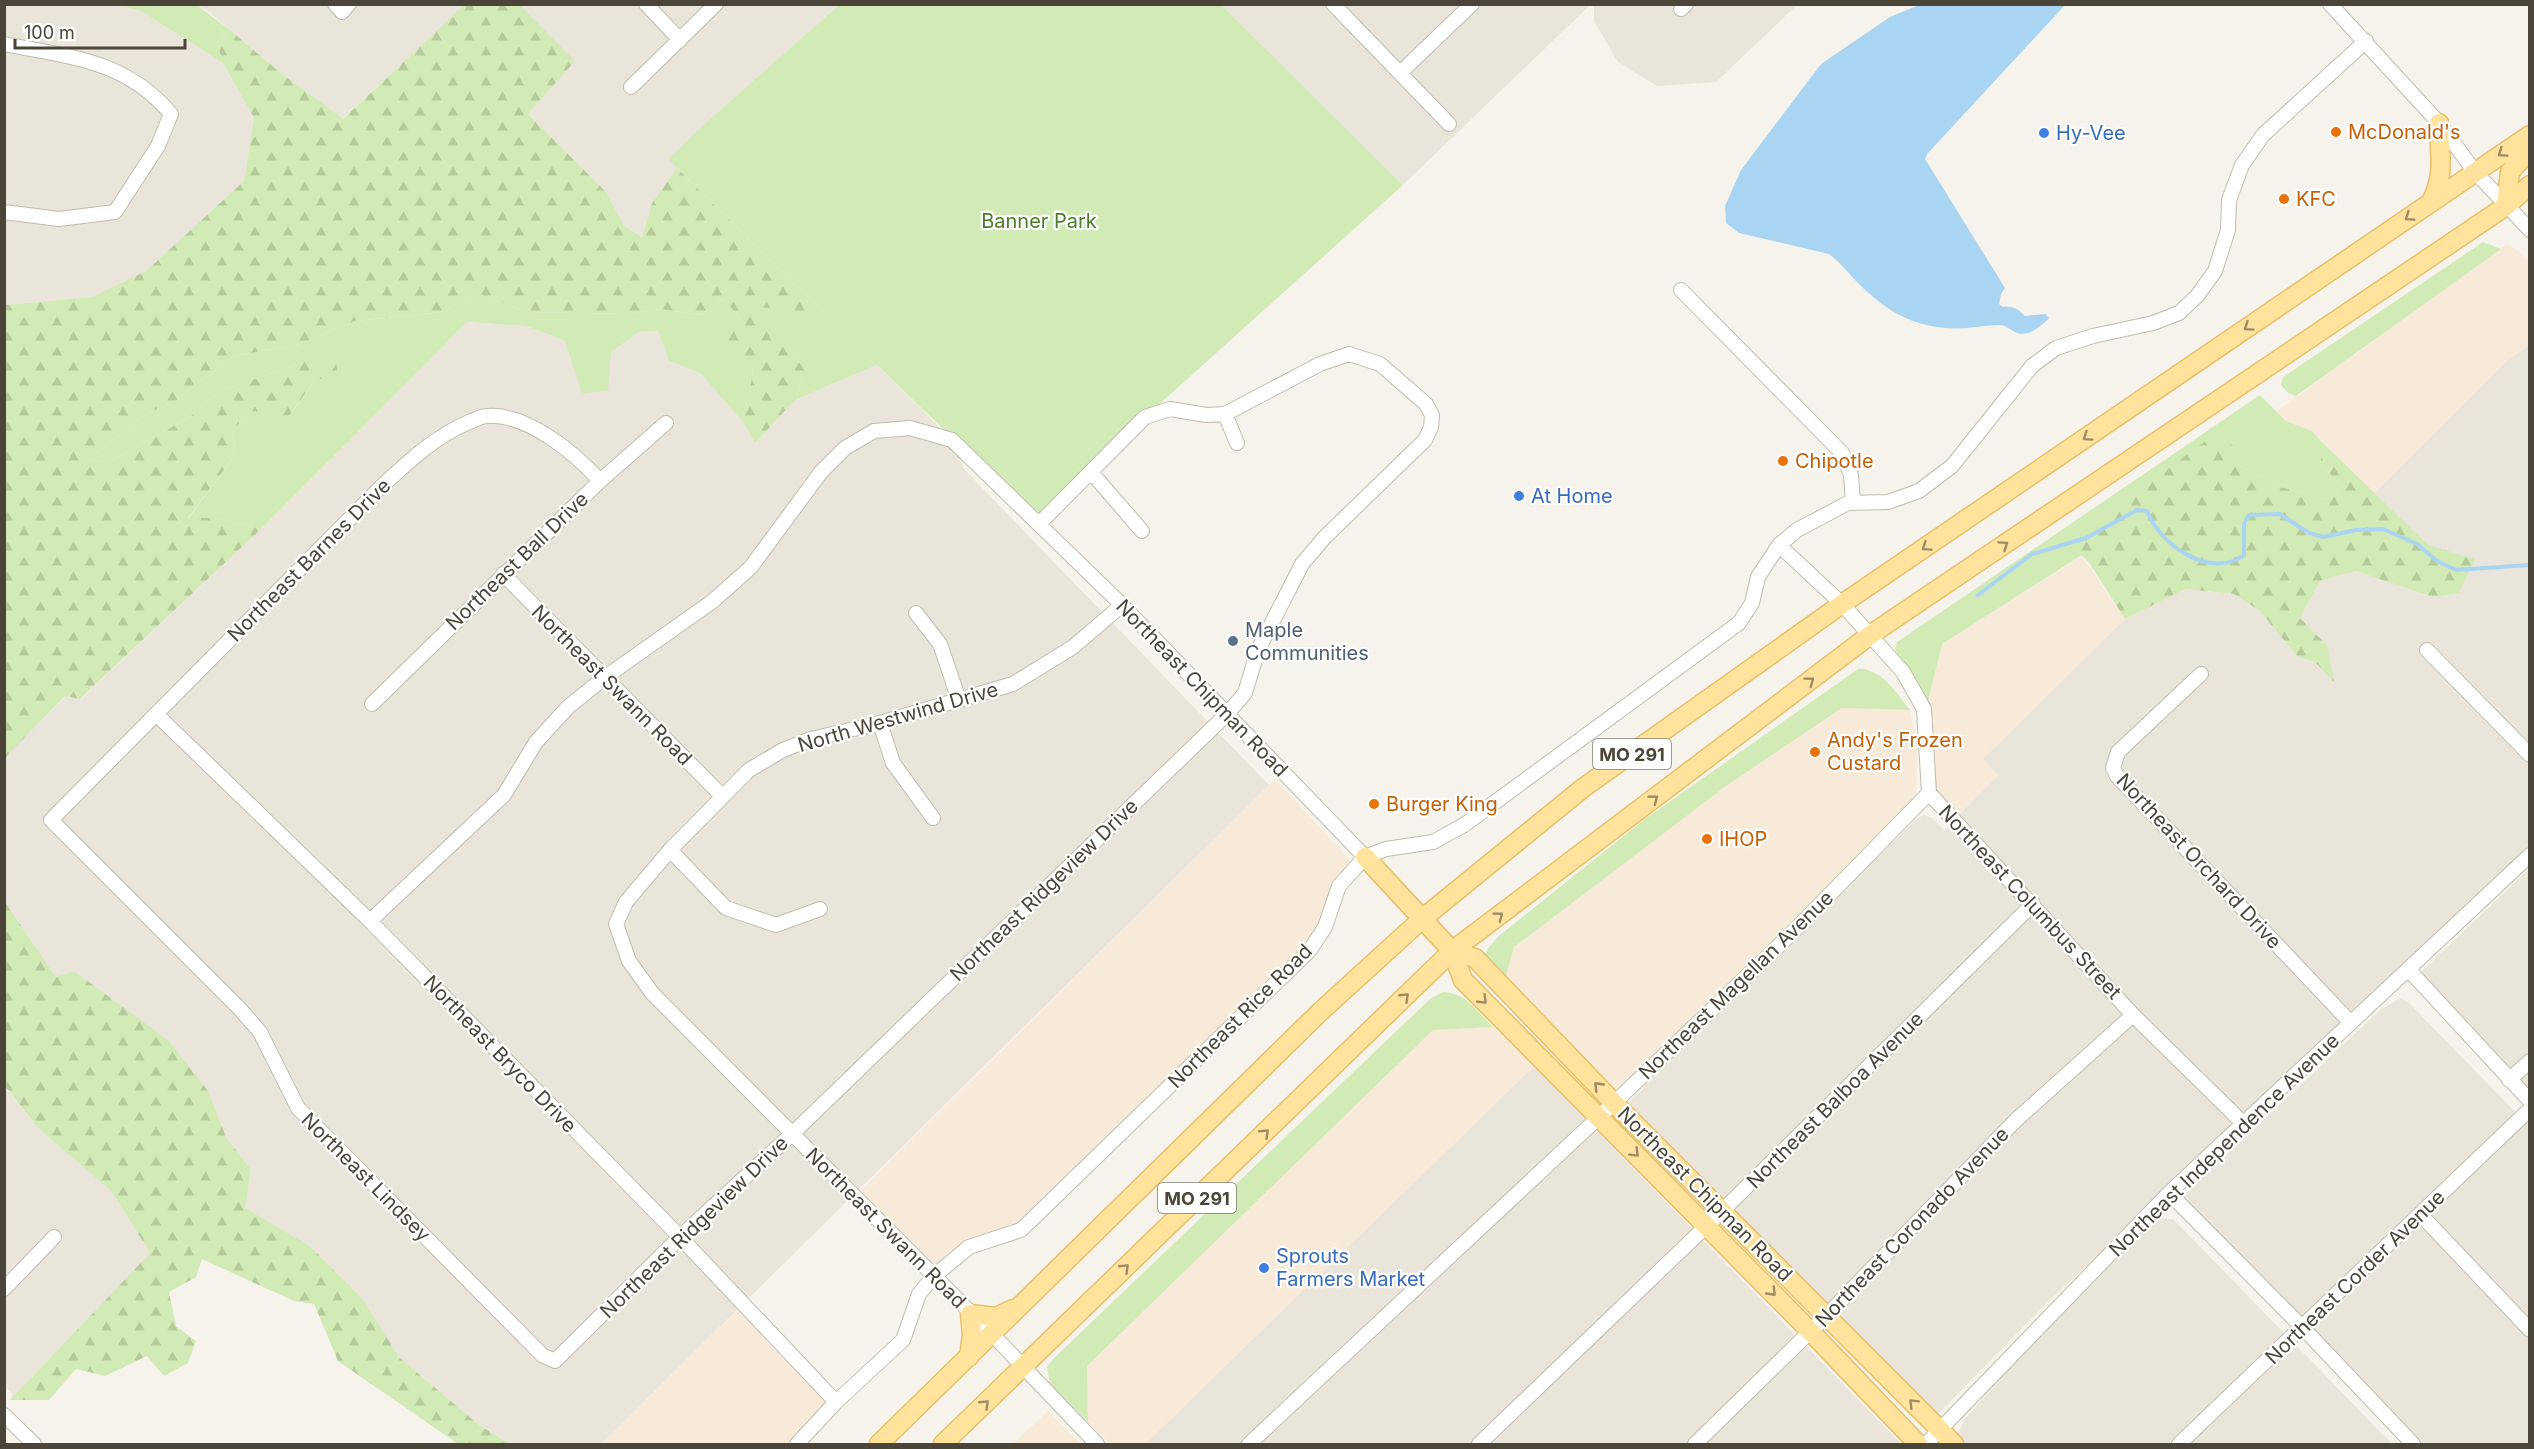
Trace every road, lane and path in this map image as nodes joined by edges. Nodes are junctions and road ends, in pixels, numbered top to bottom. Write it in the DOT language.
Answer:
graph roads {
  1 [pos="335,4"];
  2 [pos="349,4"];
  3 [pos="646,4"];
  4 [pos="716,4"];
  5 [pos="1334,4"];
  6 [pos="1472,4"];
  7 [pos="2330,4"];
  8 [pos="680,40"];
  9 [pos="2366,42"];
  10 [pos="4,44"];
  11 [pos="1400,72"];
  12 [pos="632,87"];
  13 [pos="2439,123"];
  14 [pos="1449,124"];
  15 [pos="2529,135"];
  16 [pos="2529,149"];
  17 [pos="2475,172"];
  18 [pos="2529,185"];
  19 [pos="2431,202"];
  20 [pos="2506,206"];
  21 [pos="4,213"];
  22 [pos="2529,230"];
  23 [pos="1681,290"];
  24 [pos="1225,414"];
  25 [pos="666,423"];
  26 [pos="1237,443"];
  27 [pos="1091,472"];
  28 [pos="600,481"];
  29 [pos="1853,503"];
  30 [pos="1040,523"];
  31 [pos="1142,531"];
  32 [pos="1779,545"];
  33 [pos="503,574"];
  34 [pos="1842,604"];
  35 [pos="1122,605"];
  36 [pos="916,613"];
  37 [pos="1870,635"];
  38 [pos="2427,650"];
  39 [pos="2201,674"];
  40 [pos="604,678"];
  41 [pos="959,700"];
  42 [pos="372,704"];
  43 [pos="156,714"];
  44 [pos="1227,714"];
  45 [pos="880,723"];
  46 [pos="2529,756"];
  47 [pos="1929,793"];
  48 [pos="722,796"];
  49 [pos="933,818"];
  50 [pos="51,820"];
  51 [pos="670,850"];
  52 [pos="2529,855"];
  53 [pos="1365,857"];
  54 [pos="2033,904"];
  55 [pos="820,909"];
  56 [pos="1422,919"];
  57 [pos="370,921"];
  58 [pos="616,924"];
  59 [pos="1452,951"];
  60 [pos="2408,969"];
  61 [pos="2133,1015"];
  62 [pos="2351,1023"];
  63 [pos="1547,1033"];
  64 [pos="1532,1049"];
  65 [pos="2529,1062"];
  66 [pos="2510,1080"];
  67 [pos="2529,1101"];
  68 [pos="1614,1103"];
  69 [pos="2529,1109"];
  70 [pos="1599,1117"];
  71 [pos="2244,1124"];
  72 [pos="793,1133"];
  73 [pos="2169,1193"];
  74 [pos="1722,1211"];
  75 [pos="2421,1215"];
  76 [pos="1707,1226"];
  77 [pos="54,1237"];
  78 [pos="680,1237"];
  79 [pos="933,1277"];
  80 [pos="4,1288"];
  81 [pos="1020,1306"];
  82 [pos="970,1314"];
  83 [pos="1826,1316"];
  84 [pos="2303,1328"];
  85 [pos="2529,1330"];
  86 [pos="1810,1331"];
  87 [pos="992,1334"];
  88 [pos="969,1357"];
  89 [pos="555,1361"];
  90 [pos="1023,1367"];
  91 [pos="836,1402"];
  92 [pos="4,1415"];
  93 [pos="1941,1430"];
  94 [pos="34,1444"];
  95 [pos="797,1444"];
  96 [pos="879,1444"];
  97 [pos="943,1444"];
  98 [pos="1098,1444"];
  99 [pos="1249,1444"];
  100 [pos="1479,1444"];
  101 [pos="1695,1444"];
  102 [pos="1918,1444"];
  103 [pos="1926,1444"];
  104 [pos="1954,1444"];
  105 [pos="2180,1444"];
  106 [pos="2412,1444"];
  1 -- 2 [label="street"];
  3 -- 8 [label="street"];
  4 -- 8 [label="street"];
  5 -- 11 [label="street"];
  6 -- 11 [label="street"];
  7 -- 9 [label="street"];
  8 -- 12 [label="street"];
  9 -- 13 [label="street"];
  9 -- 29 [label="street"];
  10 -- 21 [label="street"];
  11 -- 14 [label="street"];
  13 -- 17 [label="street"];
  13 -- 19 [label="main road"];
  15 -- 17 [label="main road, MO 291, one-way"];
  16 -- 20 [label="main road"];
  17 -- 19 [label="main road, MO 291"];
  17 -- 20 [label="street"];
  18 -- 20 [label="main road, MO 291"];
  19 -- 34 [label="main road, MO 291, one-way"];
  20 -- 22 [label="street"];
  37 -- 20 [label="main road, MO 291, one-way"];
  23 -- 29 [label="street"];
  24 -- 26 [label="street"];
  24 -- 27 [label="street"];
  24 -- 44 [label="street, Northeast Ridgeview Drive"];
  25 -- 28 [label="street, Northeast Ball Drive"];
  27 -- 30 [label="street"];
  27 -- 31 [label="street"];
  28 -- 33 [label="street, Northeast Ball Drive"];
  28 -- 43 [label="street, Northeast Barnes Drive"];
  29 -- 32 [label="street"];
  30 -- 35 [label="street, Northeast Chipman Road"];
  30 -- 40 [label="street, Northeast Chipman Road"];
  32 -- 34 [label="street, Northeast Columbus Street"];
  32 -- 53 [label="street"];
  33 -- 40 [label="street, Northeast Swann Road"];
  33 -- 42 [label="street, Northeast Ball Drive"];
  34 -- 37 [label="street, Northeast Columbus Street"];
  34 -- 56 [label="main road, MO 291"];
  35 -- 41 [label="street, North Westwind Drive"];
  35 -- 44 [label="street, Northeast Chipman Road"];
  36 -- 41 [label="street"];
  37 -- 47 [label="street, Northeast Columbus Street"];
  59 -- 37 [label="main road, MO 291, one-way"];
  38 -- 46 [label="street"];
  39 -- 62 [label="street, Northeast Orchard Drive"];
  40 -- 48 [label="street, Northeast Swann Road"];
  40 -- 57 [label="street, Northeast Chipman Road"];
  41 -- 45 [label="street, North Westwind Drive"];
  43 -- 50 [label="street, Northeast Barnes Drive"];
  43 -- 57 [label="street, Northeast Bryco Drive"];
  44 -- 53 [label="street, Northeast Chipman Road"];
  44 -- 72 [label="street, Northeast Ridgeview Drive"];
  45 -- 48 [label="street, North Westwind Drive"];
  45 -- 49 [label="street"];
  47 -- 54 [label="street, Northeast Columbus Street"];
  47 -- 68 [label="street, Northeast Magellan Avenue"];
  48 -- 51 [label="street, North Westwind Drive"];
  50 -- 89 [label="street, Northeast Lindsey"];
  51 -- 55 [label="street"];
  51 -- 58 [label="street, North Westwind Drive"];
  52 -- 60 [label="street, Northeast Independence Avenue"];
  53 -- 56 [label="main road, Northeast Chipman Road"];
  53 -- 79 [label="street, Northeast Rice Road"];
  54 -- 61 [label="street, Northeast Columbus Street"];
  54 -- 74 [label="street, Northeast Balboa Avenue"];
  56 -- 59 [label="main road, Northeast Chipman Road"];
  56 -- 81 [label="main road, MO 291"];
  57 -- 78 [label="street, Northeast Bryco Drive"];
  58 -- 72 [label="street, Northeast Swann Road"];
  59 -- 63 [label="main road, Northeast Chipman Road"];
  59 -- 64 [label="main road, Northeast Chipman Road, one-way"];
  90 -- 59 [label="main road, MO 291, one-way"];
  60 -- 62 [label="street, Northeast Independence Avenue"];
  60 -- 66 [label="street"];
  61 -- 71 [label="street, Northeast Columbus Street"];
  61 -- 83 [label="street, Northeast Coronado Avenue"];
  62 -- 71 [label="street, Northeast Independence Avenue"];
  63 -- 64 [label="main road"];
  68 -- 63 [label="main road, Northeast Chipman Road, one-way"];
  64 -- 70 [label="main road, Northeast Chipman Road"];
  65 -- 66 [label="street"];
  66 -- 67 [label="street"];
  68 -- 70 [label="street, Northeast Magellan Avenue"];
  68 -- 74 [label="main road, Northeast Chipman Road"];
  69 -- 75 [label="street, Northeast Corder Avenue"];
  70 -- 76 [label="main road, Northeast Chipman Road, one-way"];
  70 -- 99 [label="street, Northeast Magellan Avenue"];
  71 -- 73 [label="street, Northeast Independence Avenue"];
  72 -- 78 [label="street, Northeast Ridgeview Drive"];
  72 -- 79 [label="street, Northeast Swann Road"];
  73 -- 84 [label="street"];
  73 -- 93 [label="street, Northeast Independence Avenue"];
  74 -- 76 [label="street, Northeast Balboa Avenue"];
  74 -- 83 [label="main road, Northeast Chipman Road"];
  75 -- 84 [label="street, Northeast Corder Avenue"];
  75 -- 85 [label="street"];
  76 -- 86 [label="main road, Northeast Chipman Road, one-way"];
  76 -- 100 [label="street, Northeast Balboa Avenue"];
  77 -- 80 [label="street"];
  78 -- 89 [label="street, Northeast Ridgeview Drive"];
  78 -- 91 [label="street, Northeast Bryco Drive"];
  79 -- 82 [label="street, Northeast Swann Road"];
  79 -- 91 [label="street, Northeast Rice Road"];
  81 -- 82 [label="main road"];
  81 -- 87 [label="main road, MO 291"];
  82 -- 87 [label="street, Northeast Swann Road"];
  82 -- 88 [label="main road"];
  83 -- 86 [label="street, Northeast Coronado Avenue"];
  93 -- 83 [label="main road, Northeast Chipman Road, one-way"];
  84 -- 105 [label="street, Northeast Corder Avenue"];
  84 -- 106 [label="street"];
  86 -- 101 [label="street, Northeast Coronado Avenue"];
  86 -- 102 [label="main road, Northeast Chipman Road"];
  87 -- 88 [label="main road, MO 291"];
  87 -- 90 [label="street, Northeast Swann Road"];
  88 -- 96 [label="main road, MO 291"];
  97 -- 90 [label="main road, MO 291, one-way"];
  90 -- 98 [label="street, Northeast Swann Road"];
  91 -- 95 [label="street, Northeast Rice Road"];
  92 -- 94 [label="street"];
  93 -- 103 [label="street, Northeast Independence Avenue"];
  93 -- 104 [label="main road, Northeast Chipman Road"];
}
